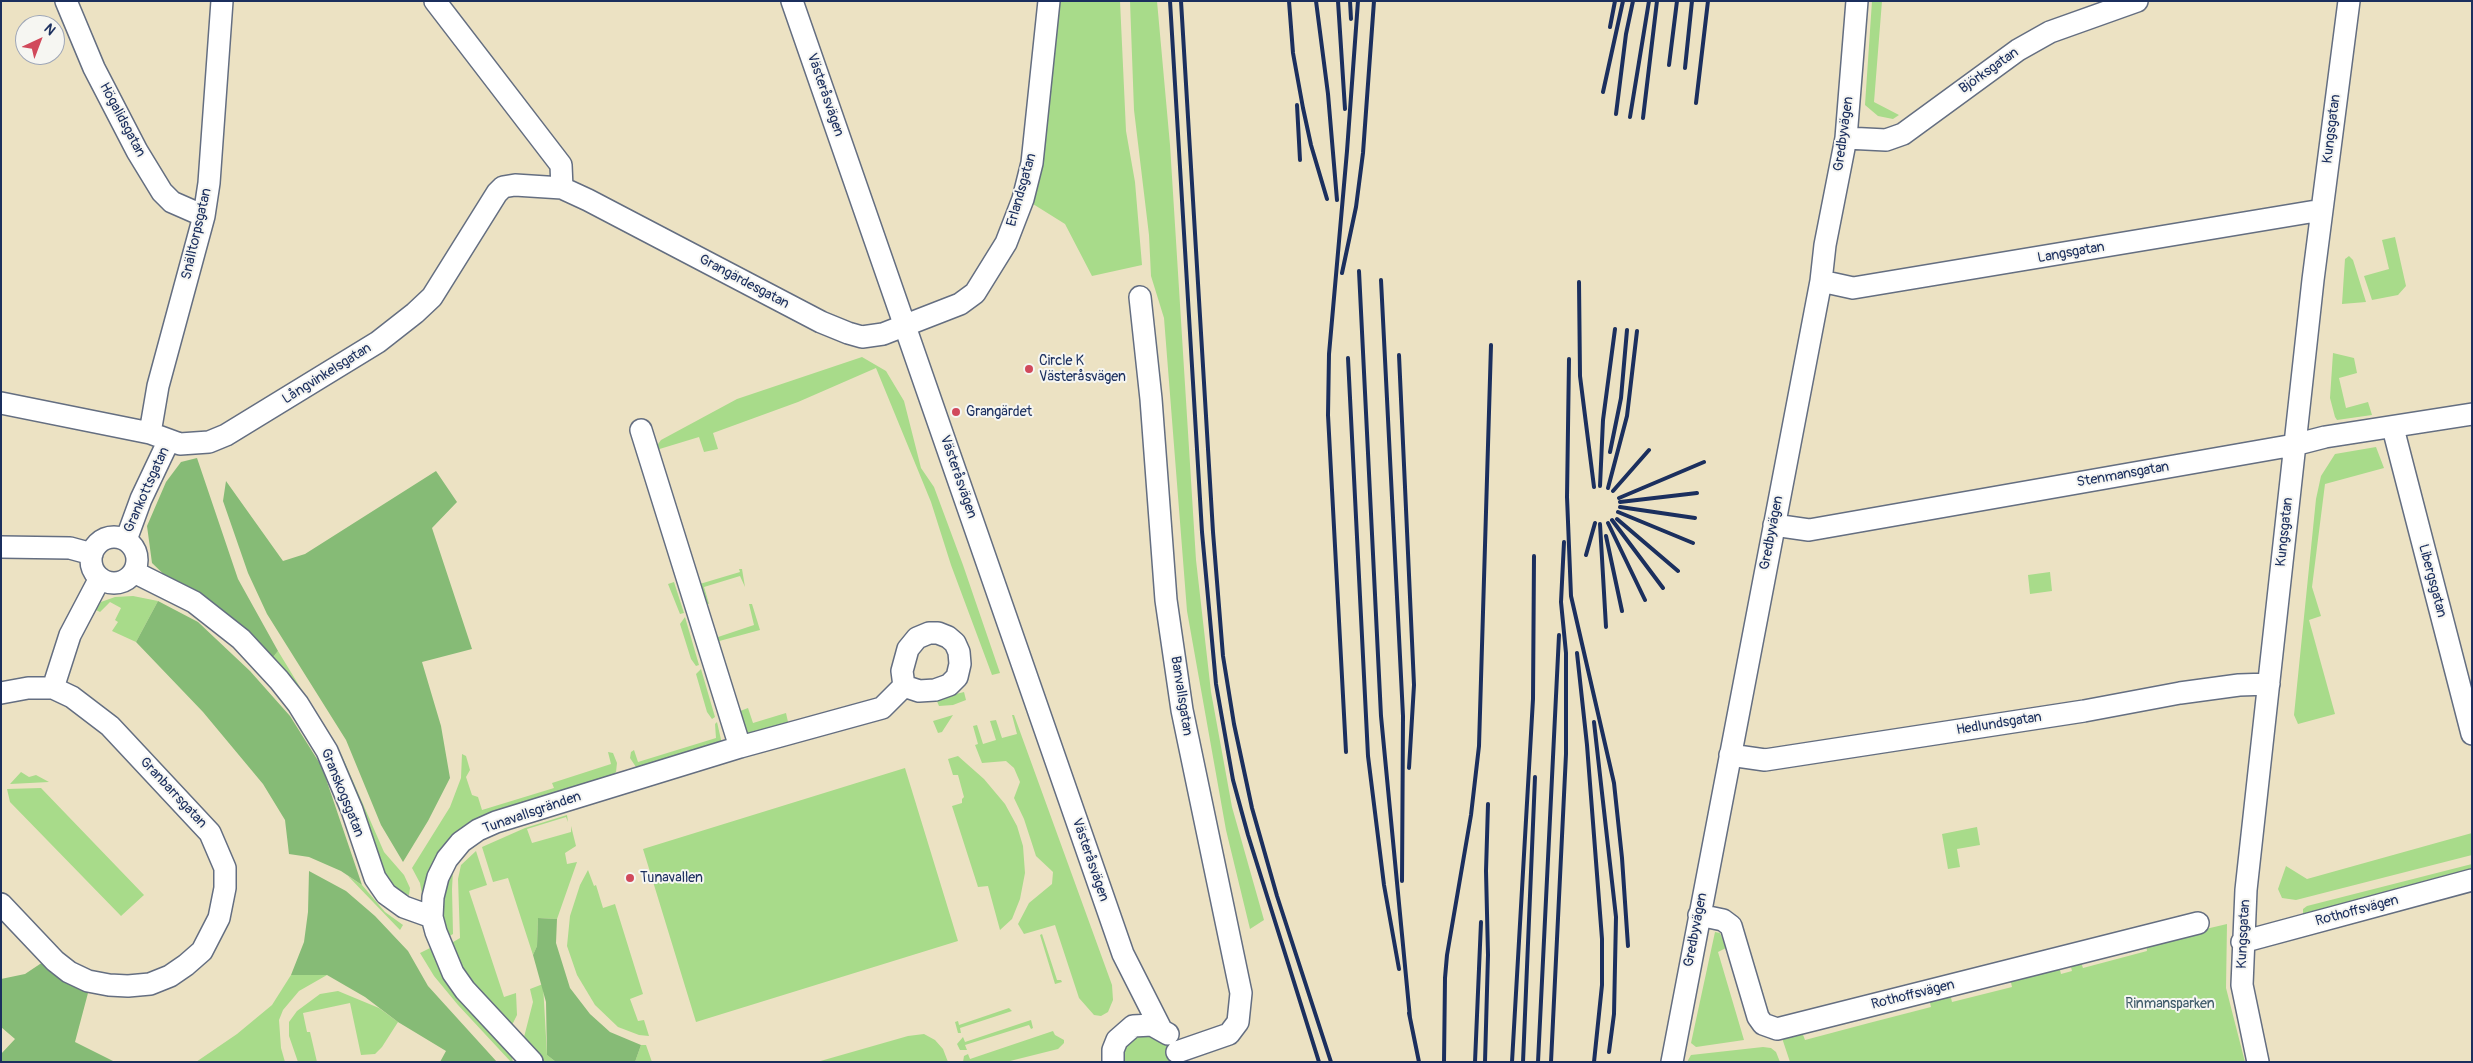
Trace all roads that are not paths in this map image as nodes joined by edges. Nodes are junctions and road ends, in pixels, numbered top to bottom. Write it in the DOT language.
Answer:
graph roads {
  1 [pos="66,1"];
  2 [pos="222,1"];
  3 [pos="435,1"];
  4 [pos="792,1"];
  5 [pos="1050,1"];
  6 [pos="1856,1"];
  7 [pos="2137,1"];
  8 [pos="2349,1"];
  9 [pos="1846,138"];
  10 [pos="562,188"];
  11 [pos="588,200"];
  12 [pos="2322,210"];
  13 [pos="204,216"];
  14 [pos="1821,281"];
  15 [pos="1140,296"];
  16 [pos="906,325"];
  17 [pos="1,403"];
  18 [pos="2472,414"];
  19 [pos="2392,428"];
  20 [pos="641,430"];
  21 [pos="160,437"];
  22 [pos="2294,445"];
  23 [pos="1774,525"];
  24 [pos="126,540"];
  25 [pos="1,547"];
  26 [pos="92,554"];
  27 [pos="134,572"];
  28 [pos="100,578"];
  29 [pos="2268,684"];
  30 [pos="904,686"];
  31 [pos="53,688"];
  32 [pos="1,693"];
  33 [pos="2472,734"];
  34 [pos="740,747"];
  35 [pos="1730,755"];
  36 [pos="2472,880"];
  37 [pos="1,904"];
  38 [pos="1699,915"];
  39 [pos="432,917"];
  40 [pos="2198,923"];
  41 [pos="2242,942"];
  42 [pos="1123,954"];
  43 [pos="1133,1026"];
  44 [pos="1161,1029"];
  45 [pos="1177,1057"];
  46 [pos="1108,1058"];
  47 [pos="532,1062"];
  48 [pos="1672,1062"];
  49 [pos="2258,1062"];
  1 -- 13 [label="street, Högalidsgatan"];
  2 -- 13 [label="street, Snälltorpsgatan"];
  3 -- 10 [label="street"];
  4 -- 16 [label="street, Västeråsvägen"];
  5 -- 16 [label="street, Erlandsgatan"];
  6 -- 9 [label="street, Gredbyvägen"];
  7 -- 9 [label="street, Björksgatan"];
  8 -- 12 [label="street, Kungsgatan"];
  9 -- 14 [label="street, Gredbyvägen"];
  10 -- 11 [label="street, Långvinkelsgatan"];
  10 -- 21 [label="street, Långvinkelsgatan"];
  11 -- 16 [label="street, Grangärdesgatan"];
  12 -- 14 [label="street, Langsgatan"];
  12 -- 22 [label="street, Kungsgatan"];
  13 -- 21 [label="street, Snälltorpsgatan"];
  14 -- 23 [label="street, Gredbyvägen"];
  15 -- 45 [label="street, Banvallsgatan"];
  16 -- 42 [label="street, Västeråsvägen"];
  17 -- 21 [label="street, Långvinkelsgatan"];
  18 -- 19 [label="street, Stenmansgatan"];
  19 -- 22 [label="street, Stenmansgatan"];
  19 -- 33 [label="street, Libergsgatan"];
  20 -- 34 [label="street"];
  21 -- 24 [label="street, Grankottsgatan"];
  22 -- 23 [label="street, Stenmansgatan"];
  22 -- 29 [label="street, Kungsgatan"];
  23 -- 35 [label="street, Gredbyvägen"];
  24 -- 26 [label="street"];
  24 -- 27 [label="street"];
  25 -- 26 [label="street"];
  26 -- 28 [label="street"];
  27 -- 28 [label="street"];
  27 -- 39 [label="street, Granskogsgatan"];
  28 -- 31 [label="street"];
  29 -- 35 [label="street, Hedlundsgatan"];
  29 -- 41 [label="street, Kungsgatan"];
  30 -- 34 [label="street, Tunavallsgränden"];
  31 -- 32 [label="street, Granbarrsgatan"];
  31 -- 37 [label="street, Granbarrsgatan"];
  34 -- 39 [label="street, Tunavallsgränden"];
  35 -- 38 [label="street, Gredbyvägen"];
  36 -- 41 [label="street, Rothoffsvägen"];
  38 -- 40 [label="street, Rothoffsvägen"];
  38 -- 48 [label="street, Gredbyvägen"];
  39 -- 47 [label="street, Tunavallsgränden"];
  41 -- 49 [label="street, Kungsgatan"];
  42 -- 43 [label="street, Västeråsvägen"];
  42 -- 44 [label="street, Västeråsvägen"];
  43 -- 44 [label="street"];
  43 -- 46 [label="street"];
  44 -- 45 [label="street, Västeråsvägen"];
}
